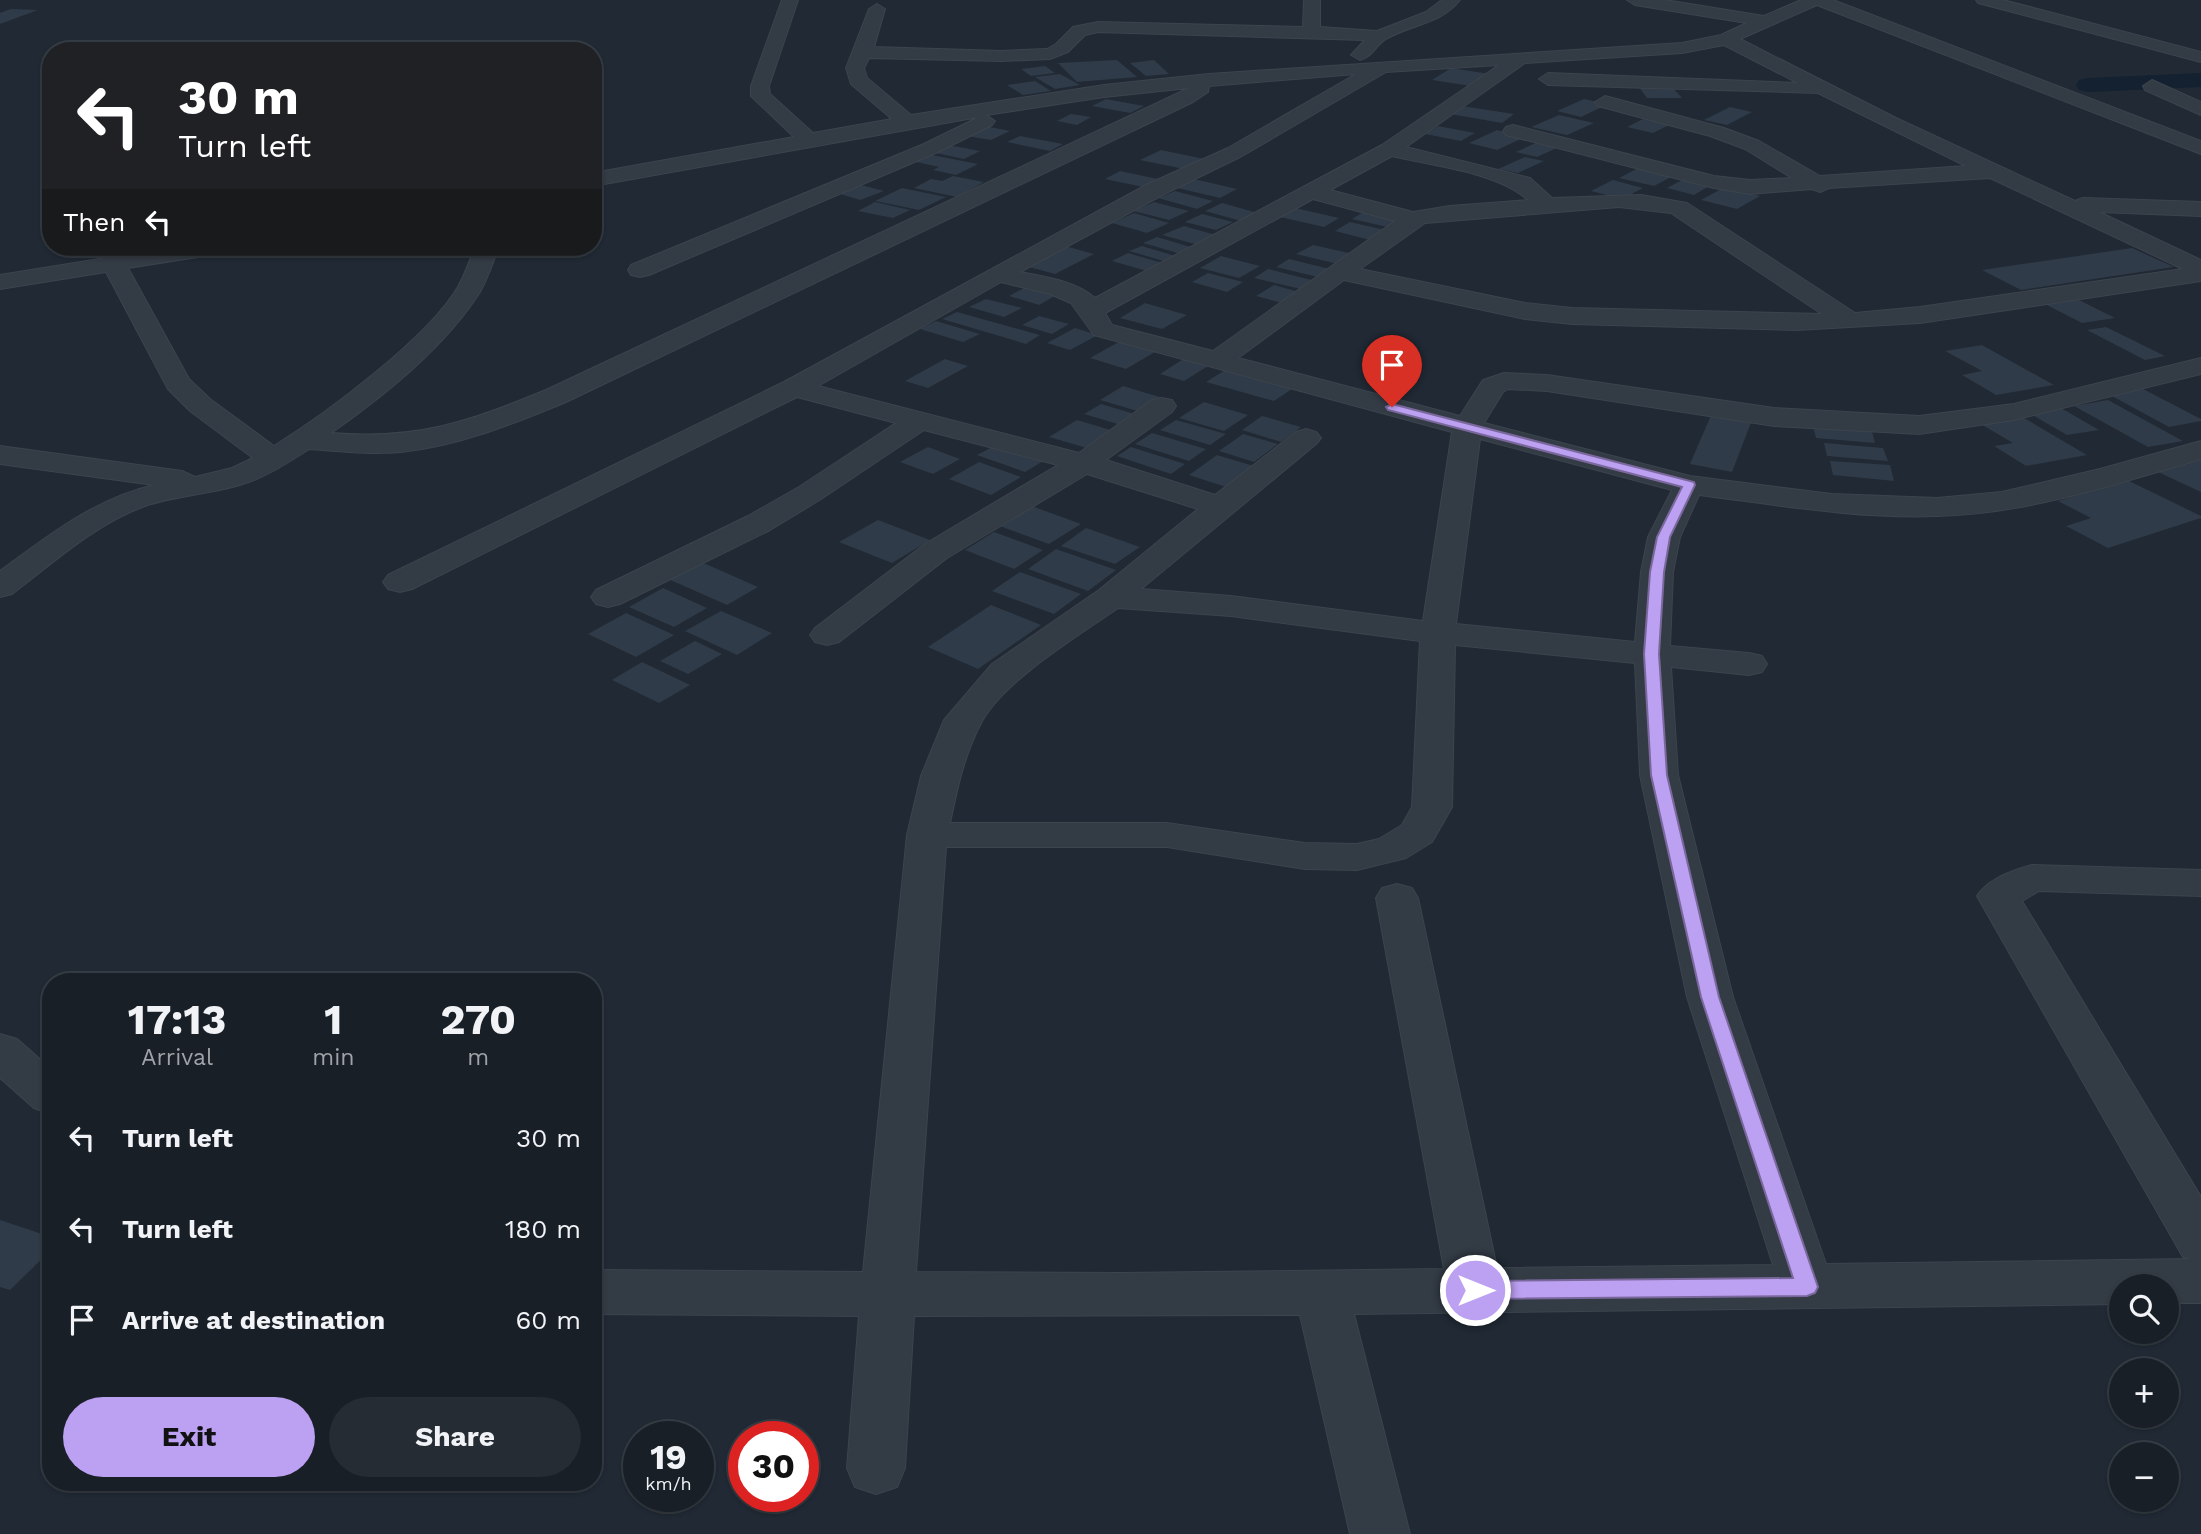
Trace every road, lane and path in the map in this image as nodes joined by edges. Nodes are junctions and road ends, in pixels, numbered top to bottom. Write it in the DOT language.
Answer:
graph roads {
  1 [pos="790,0"];
  2 [pos="1312,0"];
  3 [pos="1451,0"];
  4 [pos="1635,0"];
  5 [pos="1816,0"];
  6 [pos="1984,0"];
  7 [pos="877,9"];
  8 [pos="1763,21"];
  9 [pos="1311,32"];
  10 [pos="1726,39"];
  11 [pos="863,51"];
  12 [pos="1380,51"];
  13 [pos="2200,57"];
  14 [pos="1347,70"];
  15 [pos="1525,72"];
  16 [pos="1209,80"];
  17 [pos="2152,86"];
  18 [pos="1825,90"];
  19 [pos="1605,102"];
  20 [pos="1019,104"];
  21 [pos="2198,106"];
  22 [pos="907,121"];
  23 [pos="1513,131"];
  24 [pos="809,140"];
  25 [pos="2201,148"];
  26 [pos="1389,149"];
  27 [pos="1994,171"];
  28 [pos="602,178"];
  29 [pos="1821,185"];
  30 [pos="1312,192"];
  31 [pos="2067,205"];
  32 [pos="1548,206"];
  33 [pos="2201,209"];
  34 [pos="1413,219"];
  35 [pos="162,256"];
  36 [pos="483,256"];
  37 [pos="114,264"];
  38 [pos="2198,267"];
  39 [pos="640,270"];
  40 [pos="1340,272"];
  41 [pos="998,274"];
  42 [pos="0,282"];
  43 [pos="1090,311"];
  44 [pos="1850,321"];
  45 [pos="1217,360"];
  46 [pos="2201,366"];
  47 [pos="794,388"];
  48 [pos="1162,406"];
  49 [pos="919,420"];
  50 [pos="1466,427"];
  51 [pos="1306,438"];
  52 [pos="305,440"];
  53 [pos="2201,450"];
  54 [pos="0,455"];
  55 [pos="275,460"];
  56 [pos="1084,463"];
  57 [pos="210,484"];
  58 [pos="1689,485"];
  59 [pos="1220,506"];
  60 [pos="400,582"];
  61 [pos="0,587"];
  62 [pos="608,597"];
  63 [pos="1111,597"];
  64 [pos="1438,633"];
  65 [pos="827,635"];
  66 [pos="1651,654"];
  67 [pos="1749,664"];
  68 [pos="927,835"];
  69 [pos="2201,883"];
  70 [pos="1397,898"];
  71 [pos="0,1051"];
  72 [pos="42,1088"];
  73 [pos="2201,1242"];
  74 [pos="2201,1281"];
  75 [pos="1807,1287"];
  76 [pos="1475,1290"];
  77 [pos="602,1292"];
  78 [pos="889,1292"];
  79 [pos="1322,1293"];
  80 [pos="876,1468"];
  81 [pos="1380,1534"];
  1 -- 24 [label="street"];
  2 -- 9 [label="street"];
  3 -- 12 [label="street"];
  4 -- 8 [label="street"];
  5 -- 8 [label="street"];
  5 -- 25 [label="street"];
  6 -- 13 [label="street"];
  7 -- 11 [label="street"];
  8 -- 10 [label="street"];
  9 -- 11 [label="street"];
  9 -- 12 [label="street"];
  10 -- 15 [label="street"];
  10 -- 18 [label="street"];
  11 -- 22 [label="street"];
  12 -- 14 [label="street"];
  12 -- 14 [label="street"];
  12 -- 15 [label="street"];
  12 -- 41 [label="street"];
  14 -- 16 [label="street"];
  15 -- 18 [label="street"];
  15 -- 26 [label="street"];
  16 -- 20 [label="street"];
  16 -- 52 [label="street"];
  17 -- 21 [label="street"];
  18 -- 27 [label="street"];
  19 -- 29 [label="street"];
  20 -- 22 [label="street"];
  20 -- 39 [label="street"];
  22 -- 24 [label="street"];
  23 -- 29 [label="street"];
  24 -- 28 [label="street"];
  26 -- 30 [label="street"];
  26 -- 32 [label="street"];
  27 -- 29 [label="street"];
  27 -- 31 [label="street"];
  30 -- 34 [label="street"];
  30 -- 43 [label="street"];
  31 -- 33 [label="street"];
  31 -- 38 [label="street"];
  32 -- 34 [label="street"];
  32 -- 44 [label="street"];
  34 -- 40 [label="street"];
  35 -- 37 [label="street"];
  36 -- 52 [label="street"];
  37 -- 42 [label="street"];
  37 -- 55 [label="street"];
  38 -- 44 [label="street"];
  40 -- 44 [label="street"];
  40 -- 45 [label="street"];
  41 -- 43 [label="street"];
  41 -- 47 [label="street"];
  43 -- 45 [label="street"];
  45 -- 50 [label="street"];
  46 -- 50 [label="street"];
  47 -- 49 [label="street"];
  47 -- 60 [label="street"];
  48 -- 56 [label="street"];
  49 -- 56 [label="street"];
  49 -- 62 [label="street"];
  50 -- 58 [label="street"];
  50 -- 64 [label="street"];
  51 -- 59 [label="street"];
  52 -- 55 [label="street"];
  53 -- 58 [label="street"];
  54 -- 57 [label="street"];
  55 -- 57 [label="street"];
  56 -- 59 [label="street"];
  56 -- 65 [label="street"];
  57 -- 61 [label="street"];
  58 -- 66 [label="street"];
  59 -- 63 [label="street"];
  63 -- 64 [label="street"];
  63 -- 68 [label="street"];
  64 -- 66 [label="street"];
  64 -- 68 [label="street"];
  66 -- 67 [label="street"];
  66 -- 75 [label="street"];
  68 -- 78 [label="street"];
  69 -- 73 [label="street"];
  70 -- 76 [label="street"];
  71 -- 72 [label="street"];
  74 -- 75 [label="street"];
  75 -- 76 [label="street"];
  76 -- 79 [label="street"];
  77 -- 78 [label="street"];
  78 -- 79 [label="street"];
  78 -- 80 [label="street"];
  79 -- 81 [label="street"];
}
